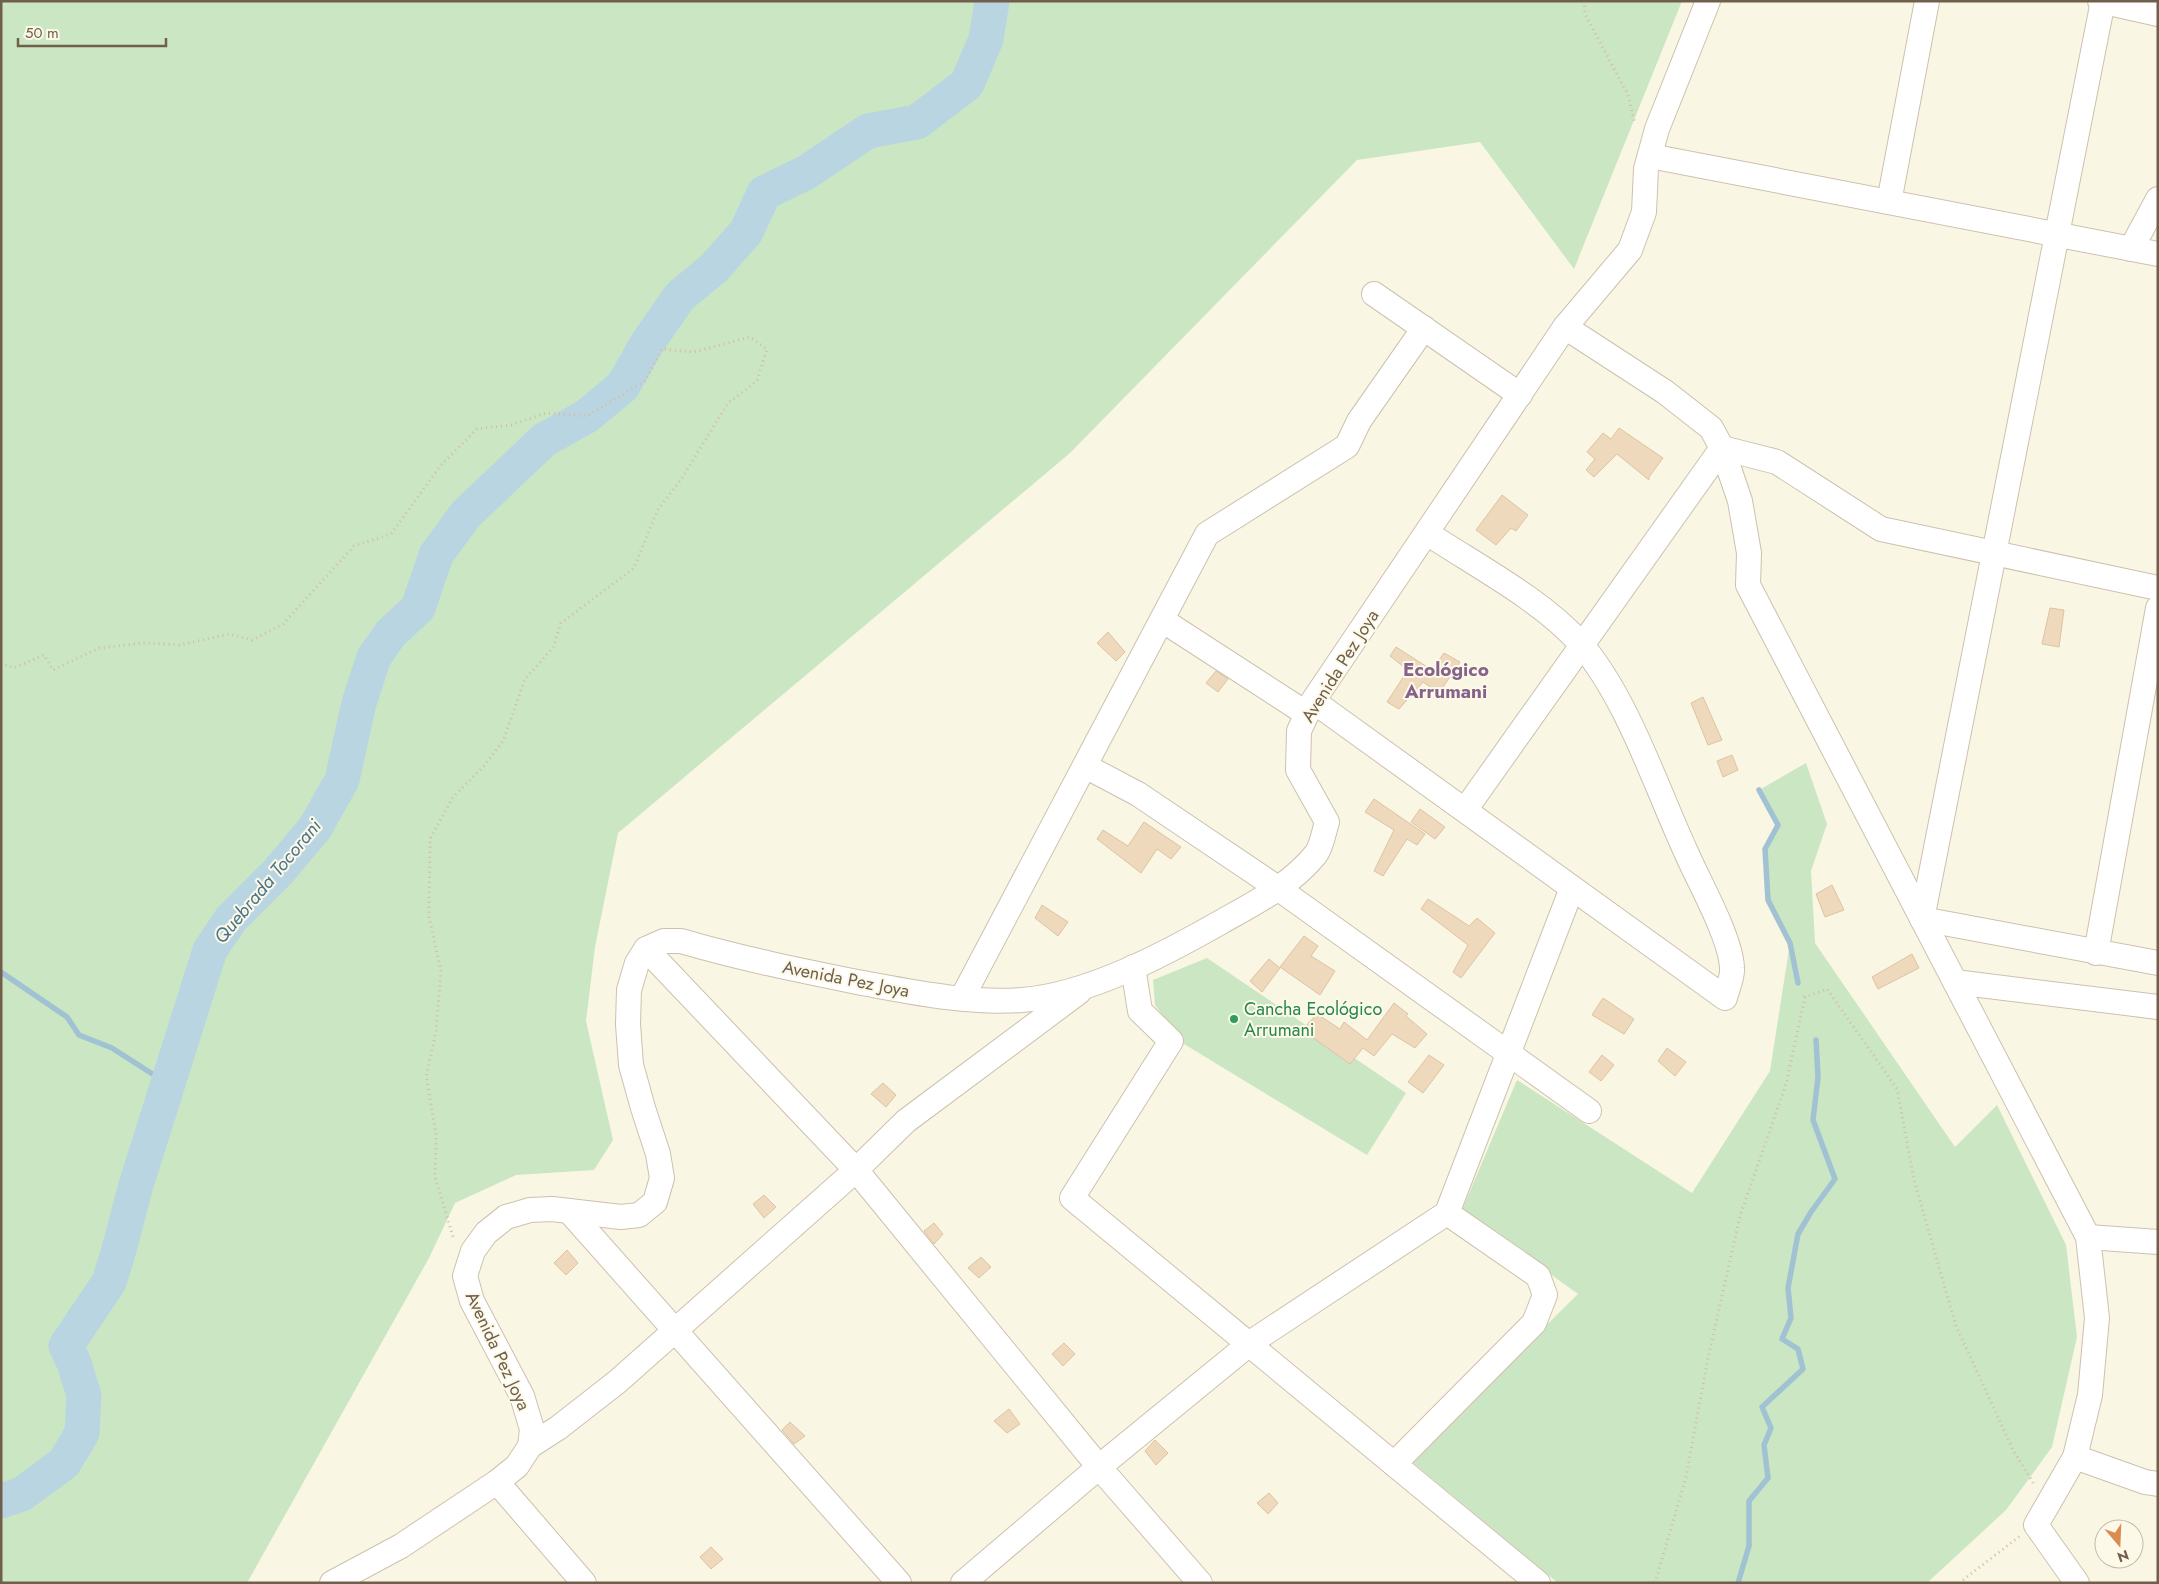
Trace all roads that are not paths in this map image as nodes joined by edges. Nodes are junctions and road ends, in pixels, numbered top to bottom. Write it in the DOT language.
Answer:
graph roads {
  1 [pos="1708,1"];
  2 [pos="1927,1"];
  3 [pos="2102,1"];
  4 [pos="2158,14"];
  5 [pos="1650,156"];
  6 [pos="2158,199"];
  7 [pos="1889,202"];
  8 [pos="2058,235"];
  9 [pos="2131,249"];
  10 [pos="2158,254"];
  11 [pos="1374,294"];
  12 [pos="1424,328"];
  13 [pos="1565,328"];
  14 [pos="1520,395"];
  15 [pos="1722,448"];
  16 [pos="1426,533"];
  17 [pos="1994,553"];
  18 [pos="2158,588"];
  19 [pos="2158,608"];
  20 [pos="1162,620"];
  21 [pos="1582,646"];
  22 [pos="1310,708"];
  23 [pos="1085,766"];
  24 [pos="1464,810"];
  25 [pos="1572,888"];
  26 [pos="1279,889"];
  27 [pos="1922,919"];
  28 [pos="646,949"];
  29 [pos="2096,953"];
  30 [pos="2158,963"];
  31 [pos="1133,967"];
  32 [pos="1955,982"];
  33 [pos="1090,984"];
  34 [pos="962,998"];
  35 [pos="2158,1007"];
  36 [pos="1508,1052"];
  37 [pos="1589,1111"];
  38 [pos="856,1170"];
  39 [pos="569,1211"];
  40 [pos="1447,1213"];
  41 [pos="2088,1236"];
  42 [pos="2158,1242"];
  43 [pos="675,1329"];
  44 [pos="1249,1344"];
  45 [pos="530,1446"];
  46 [pos="2075,1457"];
  47 [pos="1394,1464"];
  48 [pos="1099,1466"];
  49 [pos="497,1482"];
  50 [pos="2158,1484"];
  51 [pos="332,1583"];
  52 [pos="584,1583"];
  53 [pos="899,1583"];
  54 [pos="963,1583"];
  55 [pos="1200,1583"];
  56 [pos="1538,1583"];
  57 [pos="2077,1583"];
  1 -- 5 [label="street, Avenida Pez Joya"];
  2 -- 7 [label="street"];
  3 -- 4 [label="street"];
  3 -- 8 [label="street"];
  5 -- 7 [label="street"];
  5 -- 13 [label="street, Avenida Pez Joya"];
  6 -- 9 [label="street"];
  7 -- 8 [label="street"];
  8 -- 9 [label="street"];
  8 -- 17 [label="street"];
  9 -- 10 [label="street"];
  11 -- 12 [label="street"];
  12 -- 14 [label="street"];
  12 -- 20 [label="street"];
  13 -- 14 [label="street, Avenida Pez Joya"];
  13 -- 15 [label="street"];
  14 -- 16 [label="street, Avenida Pez Joya"];
  15 -- 17 [label="street"];
  15 -- 21 [label="street"];
  15 -- 27 [label="street"];
  16 -- 21 [label="street"];
  16 -- 22 [label="street, Avenida Pez Joya"];
  17 -- 18 [label="street"];
  17 -- 27 [label="street"];
  19 -- 29 [label="street"];
  20 -- 22 [label="street"];
  20 -- 23 [label="street"];
  21 -- 24 [label="street"];
  21 -- 25 [label="street"];
  22 -- 24 [label="street"];
  22 -- 26 [label="street, Avenida Pez Joya"];
  23 -- 26 [label="street"];
  23 -- 34 [label="street"];
  24 -- 25 [label="street"];
  25 -- 36 [label="street"];
  26 -- 31 [label="street, Avenida Pez Joya"];
  26 -- 36 [label="street"];
  27 -- 29 [label="street"];
  27 -- 32 [label="street"];
  28 -- 34 [label="street, Avenida Pez Joya"];
  28 -- 38 [label="street"];
  28 -- 39 [label="street, Avenida Pez Joya"];
  29 -- 30 [label="street"];
  31 -- 33 [label="street, Avenida Pez Joya"];
  31 -- 44 [label="street"];
  32 -- 35 [label="street"];
  32 -- 41 [label="street"];
  33 -- 34 [label="street, Avenida Pez Joya"];
  33 -- 38 [label="street"];
  36 -- 37 [label="street"];
  36 -- 40 [label="street"];
  38 -- 43 [label="street"];
  38 -- 48 [label="street"];
  39 -- 43 [label="street"];
  39 -- 45 [label="street, Avenida Pez Joya"];
  40 -- 44 [label="street"];
  40 -- 47 [label="street"];
  41 -- 42 [label="street"];
  41 -- 46 [label="street"];
  43 -- 45 [label="street"];
  43 -- 53 [label="street"];
  44 -- 47 [label="street"];
  44 -- 48 [label="street"];
  45 -- 49 [label="street"];
  46 -- 50 [label="street"];
  46 -- 57 [label="street"];
  47 -- 56 [label="street"];
  48 -- 54 [label="street"];
  48 -- 55 [label="street"];
  49 -- 51 [label="street"];
  49 -- 52 [label="street"];
}
